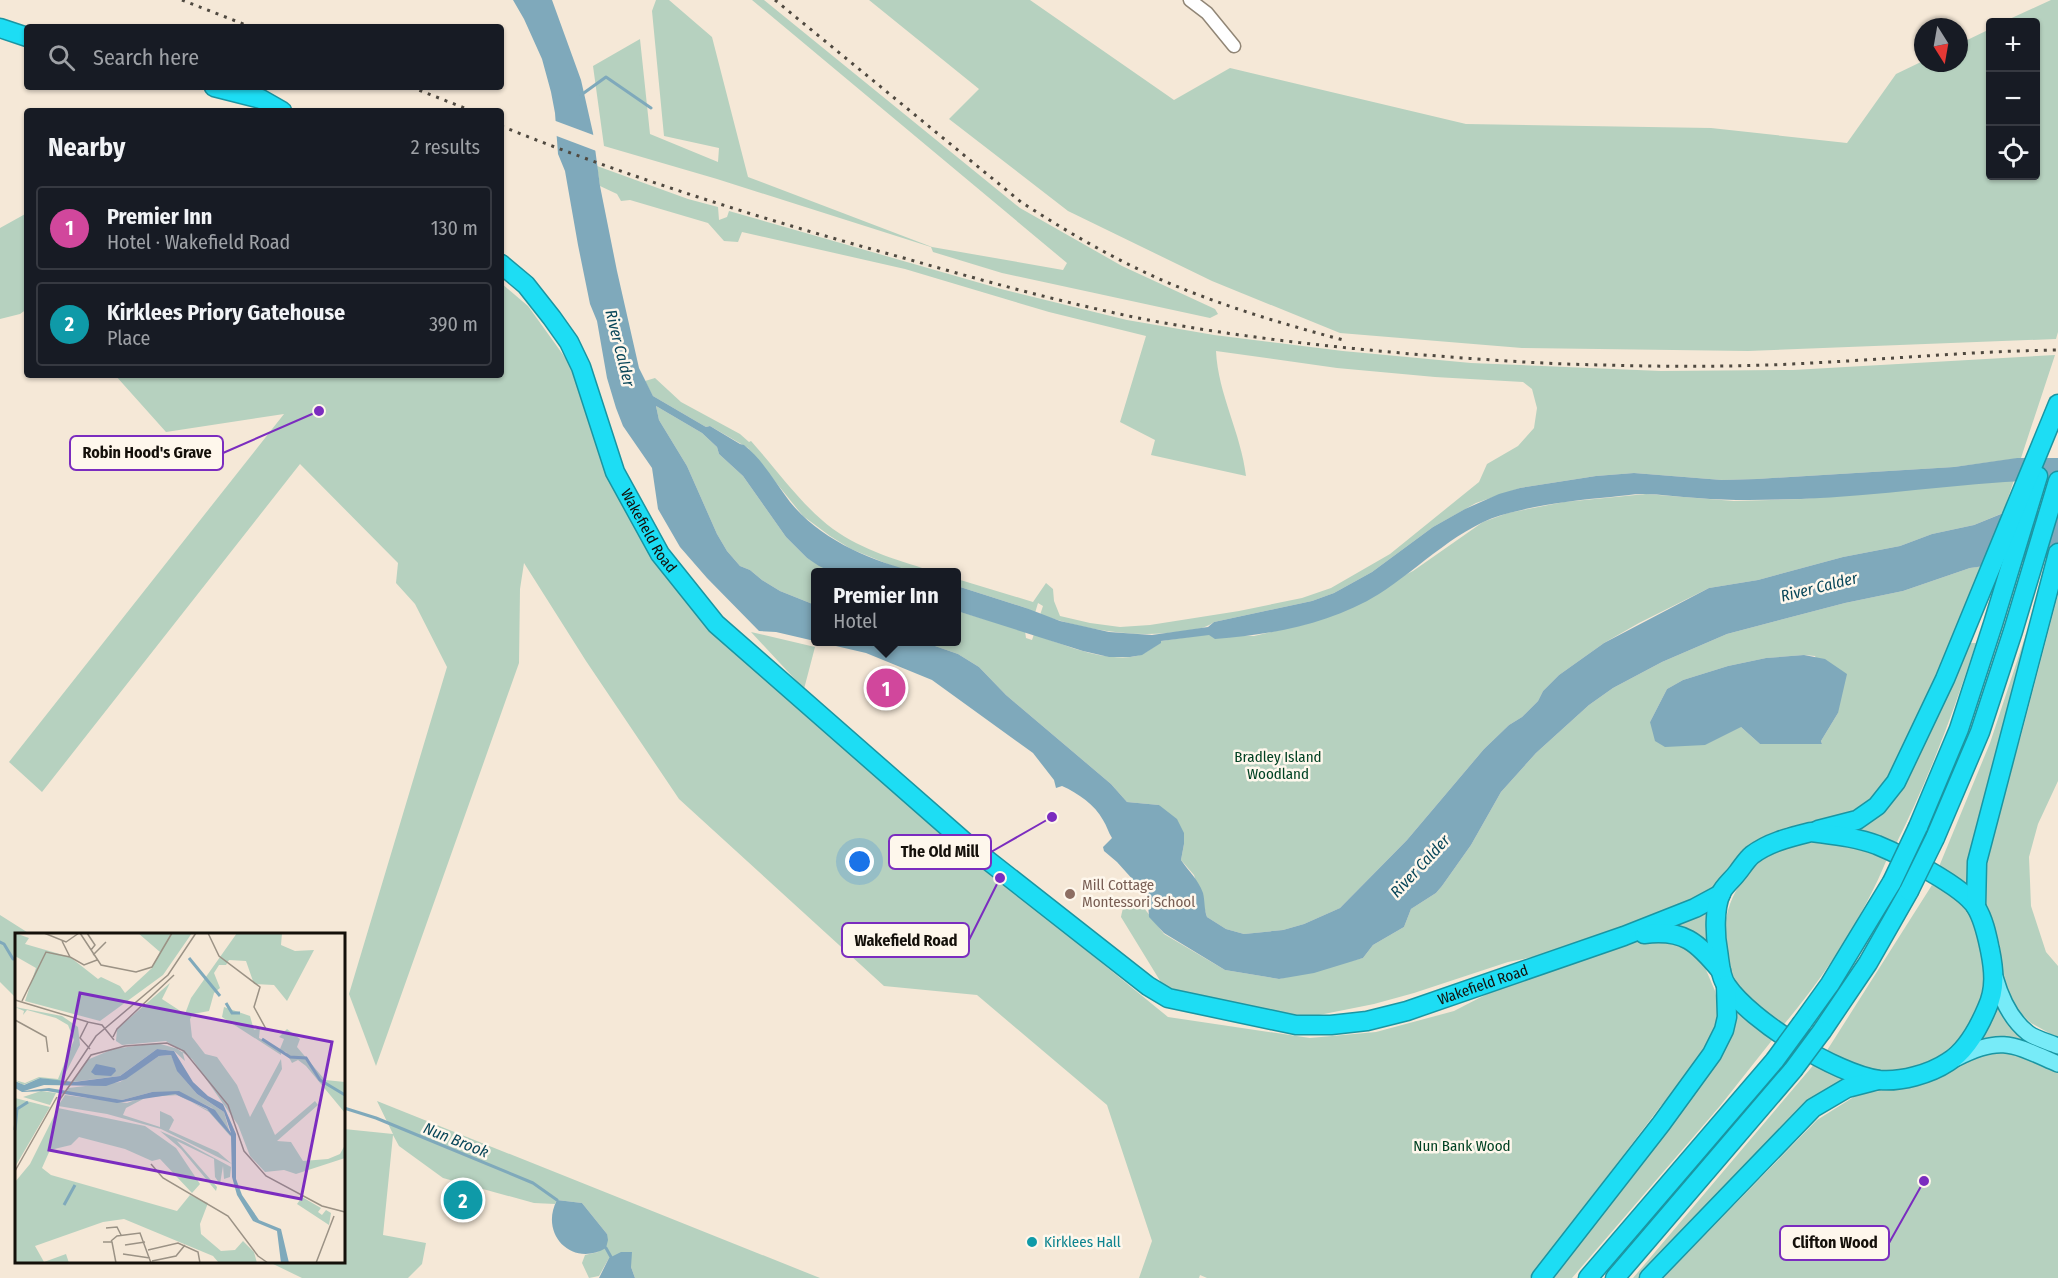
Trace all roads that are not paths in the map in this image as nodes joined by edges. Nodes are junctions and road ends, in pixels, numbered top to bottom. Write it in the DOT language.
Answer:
graph roads {
  1 [pos="1190,0"];
  2 [pos="0,28"];
  3 [pos="24,36"];
  4 [pos="1234,46"];
  5 [pos="226,90"];
  6 [pos="277,108"];
  7 [pos="504,267"];
  8 [pos="2058,404"];
  9 [pos="2058,412"];
  10 [pos="2058,481"];
  11 [pos="2058,553"];
  12 [pos="1811,832"];
  13 [pos="1721,894"];
  14 [pos="1976,907"];
  15 [pos="1624,936"];
  16 [pos="1994,971"];
  17 [pos="1724,979"];
  18 [pos="2058,1046"];
  19 [pos="1950,1061"];
  20 [pos="2058,1064"];
  21 [pos="1878,1080"];
  22 [pos="1541,1278"];
  23 [pos="1588,1278"];
  24 [pos="1615,1278"];
  25 [pos="1649,1278"];
  1 -- 4 [label="street"];
  2 -- 3 [label="highway"];
  5 -- 6 [label="highway"];
  7 -- 15 [label="highway, Wakefield Road"];
  8 -- 12 [label="highway"];
  9 -- 23 [label="highway, bridge"];
  10 -- 24 [label="highway, bridge"];
  11 -- 14 [label="highway"];
  12 -- 13 [label="highway"];
  12 -- 14 [label="highway"];
  13 -- 15 [label="highway, Wakefield Road"];
  13 -- 17 [label="highway"];
  14 -- 16 [label="highway"];
  15 -- 17 [label="highway, Wakefield Road"];
  16 -- 18 [label="main road"];
  16 -- 19 [label="highway"];
  17 -- 21 [label="highway, Wakefield Road"];
  17 -- 22 [label="highway"];
  19 -- 20 [label="main road"];
  19 -- 21 [label="highway"];
  21 -- 25 [label="highway"];
}
